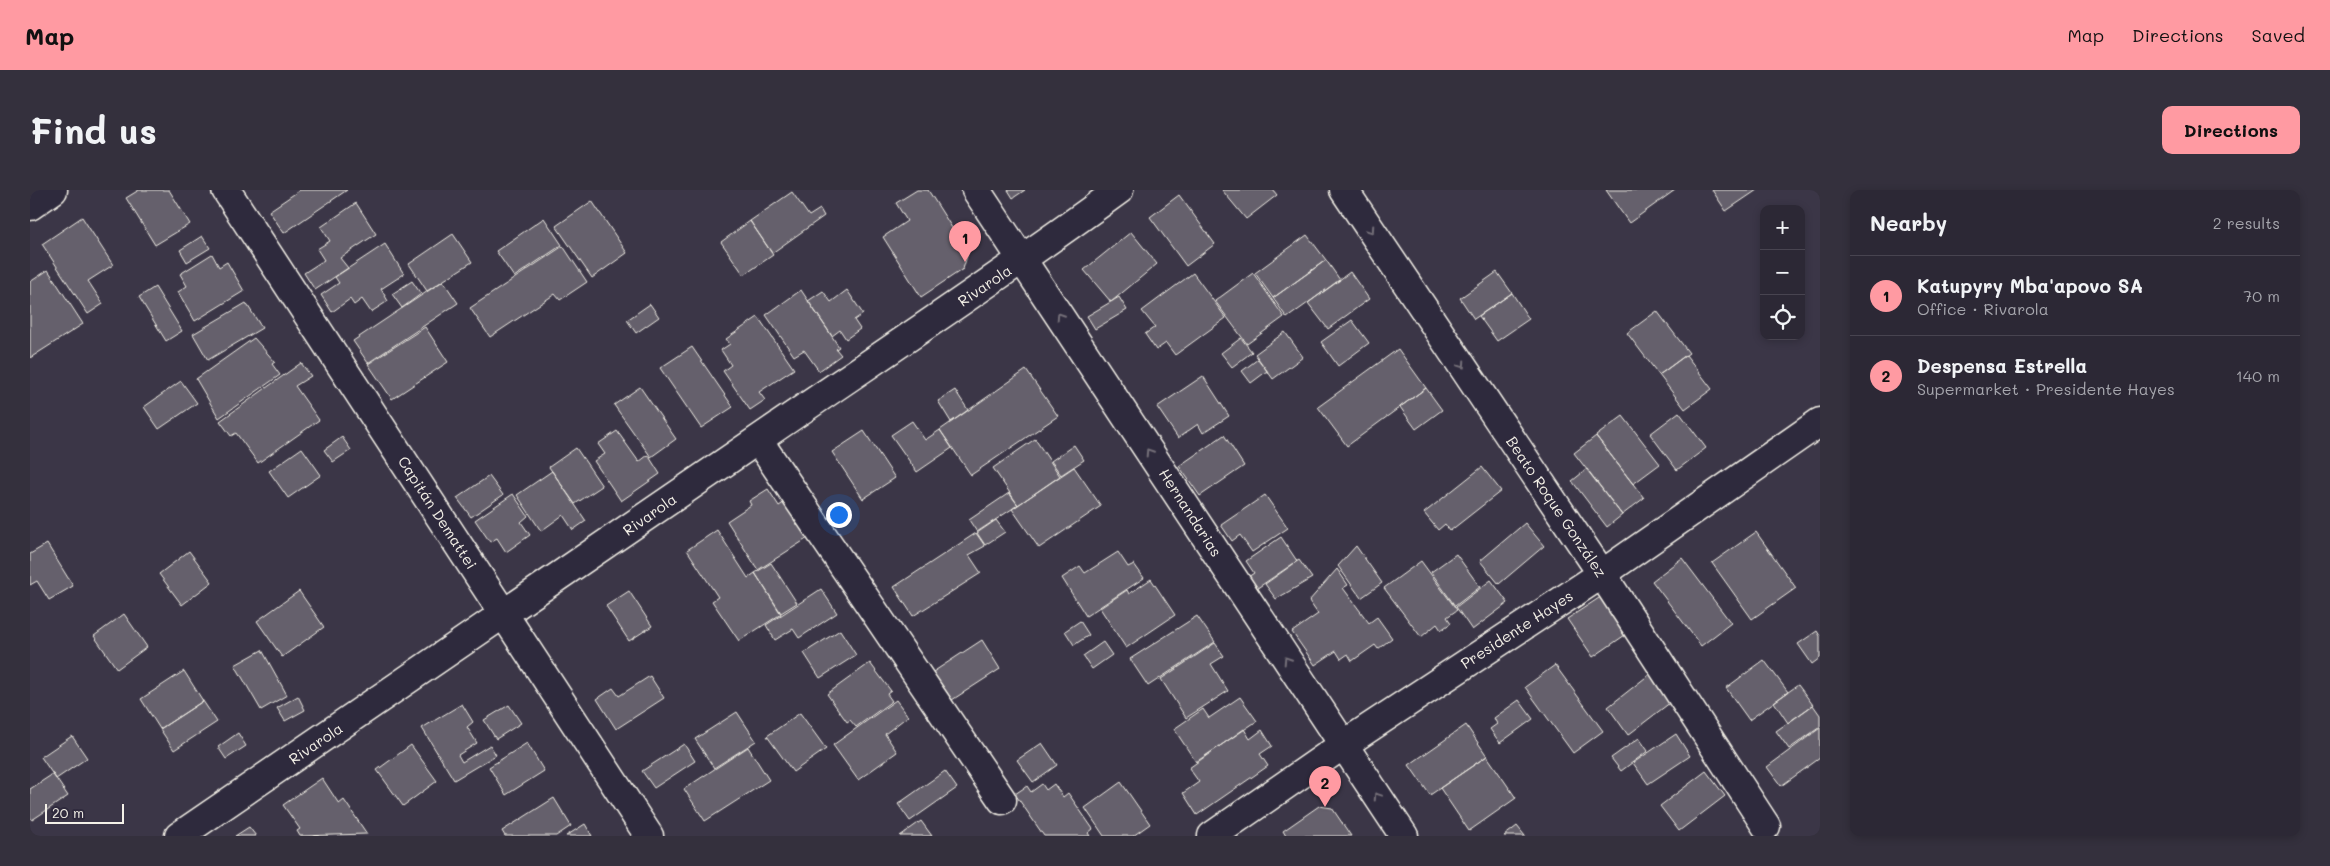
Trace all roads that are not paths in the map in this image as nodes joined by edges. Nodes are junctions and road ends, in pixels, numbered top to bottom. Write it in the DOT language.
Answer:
graph roads {
  1 [pos="53,190"];
  2 [pos="226,190"];
  3 [pos="976,190"];
  4 [pos="1119,190"];
  5 [pos="1344,190"];
  6 [pos="30,206"];
  7 [pos="1023,260"];
  8 [pos="1820,422"];
  9 [pos="758,440"];
  10 [pos="1602,574"];
  11 [pos="505,616"];
  12 [pos="1343,745"];
  13 [pos="1002,800"];
  14 [pos="1766,826"];
  15 [pos="179,836"];
  16 [pos="649,836"];
  17 [pos="1212,836"];
  18 [pos="1404,836"];
  1 -- 6 [label="street"];
  2 -- 11 [label="street, Capitán Demattei"];
  3 -- 7 [label="street, Hernandarias"];
  4 -- 7 [label="street, Rivarola"];
  5 -- 10 [label="street, Beato Roque González, one-way"];
  7 -- 9 [label="street, Rivarola"];
  12 -- 7 [label="street, Hernandarias, one-way"];
  8 -- 10 [label="street, Presidente Hayes"];
  9 -- 11 [label="street, Rivarola"];
  9 -- 13 [label="street"];
  10 -- 12 [label="street, Presidente Hayes"];
  10 -- 14 [label="street, Beato Roque González"];
  11 -- 15 [label="street, Rivarola"];
  11 -- 16 [label="street, Capitán Demattei"];
  12 -- 17 [label="street, Presidente Hayes"];
  18 -- 12 [label="street, Hernandarias, one-way"];
}
